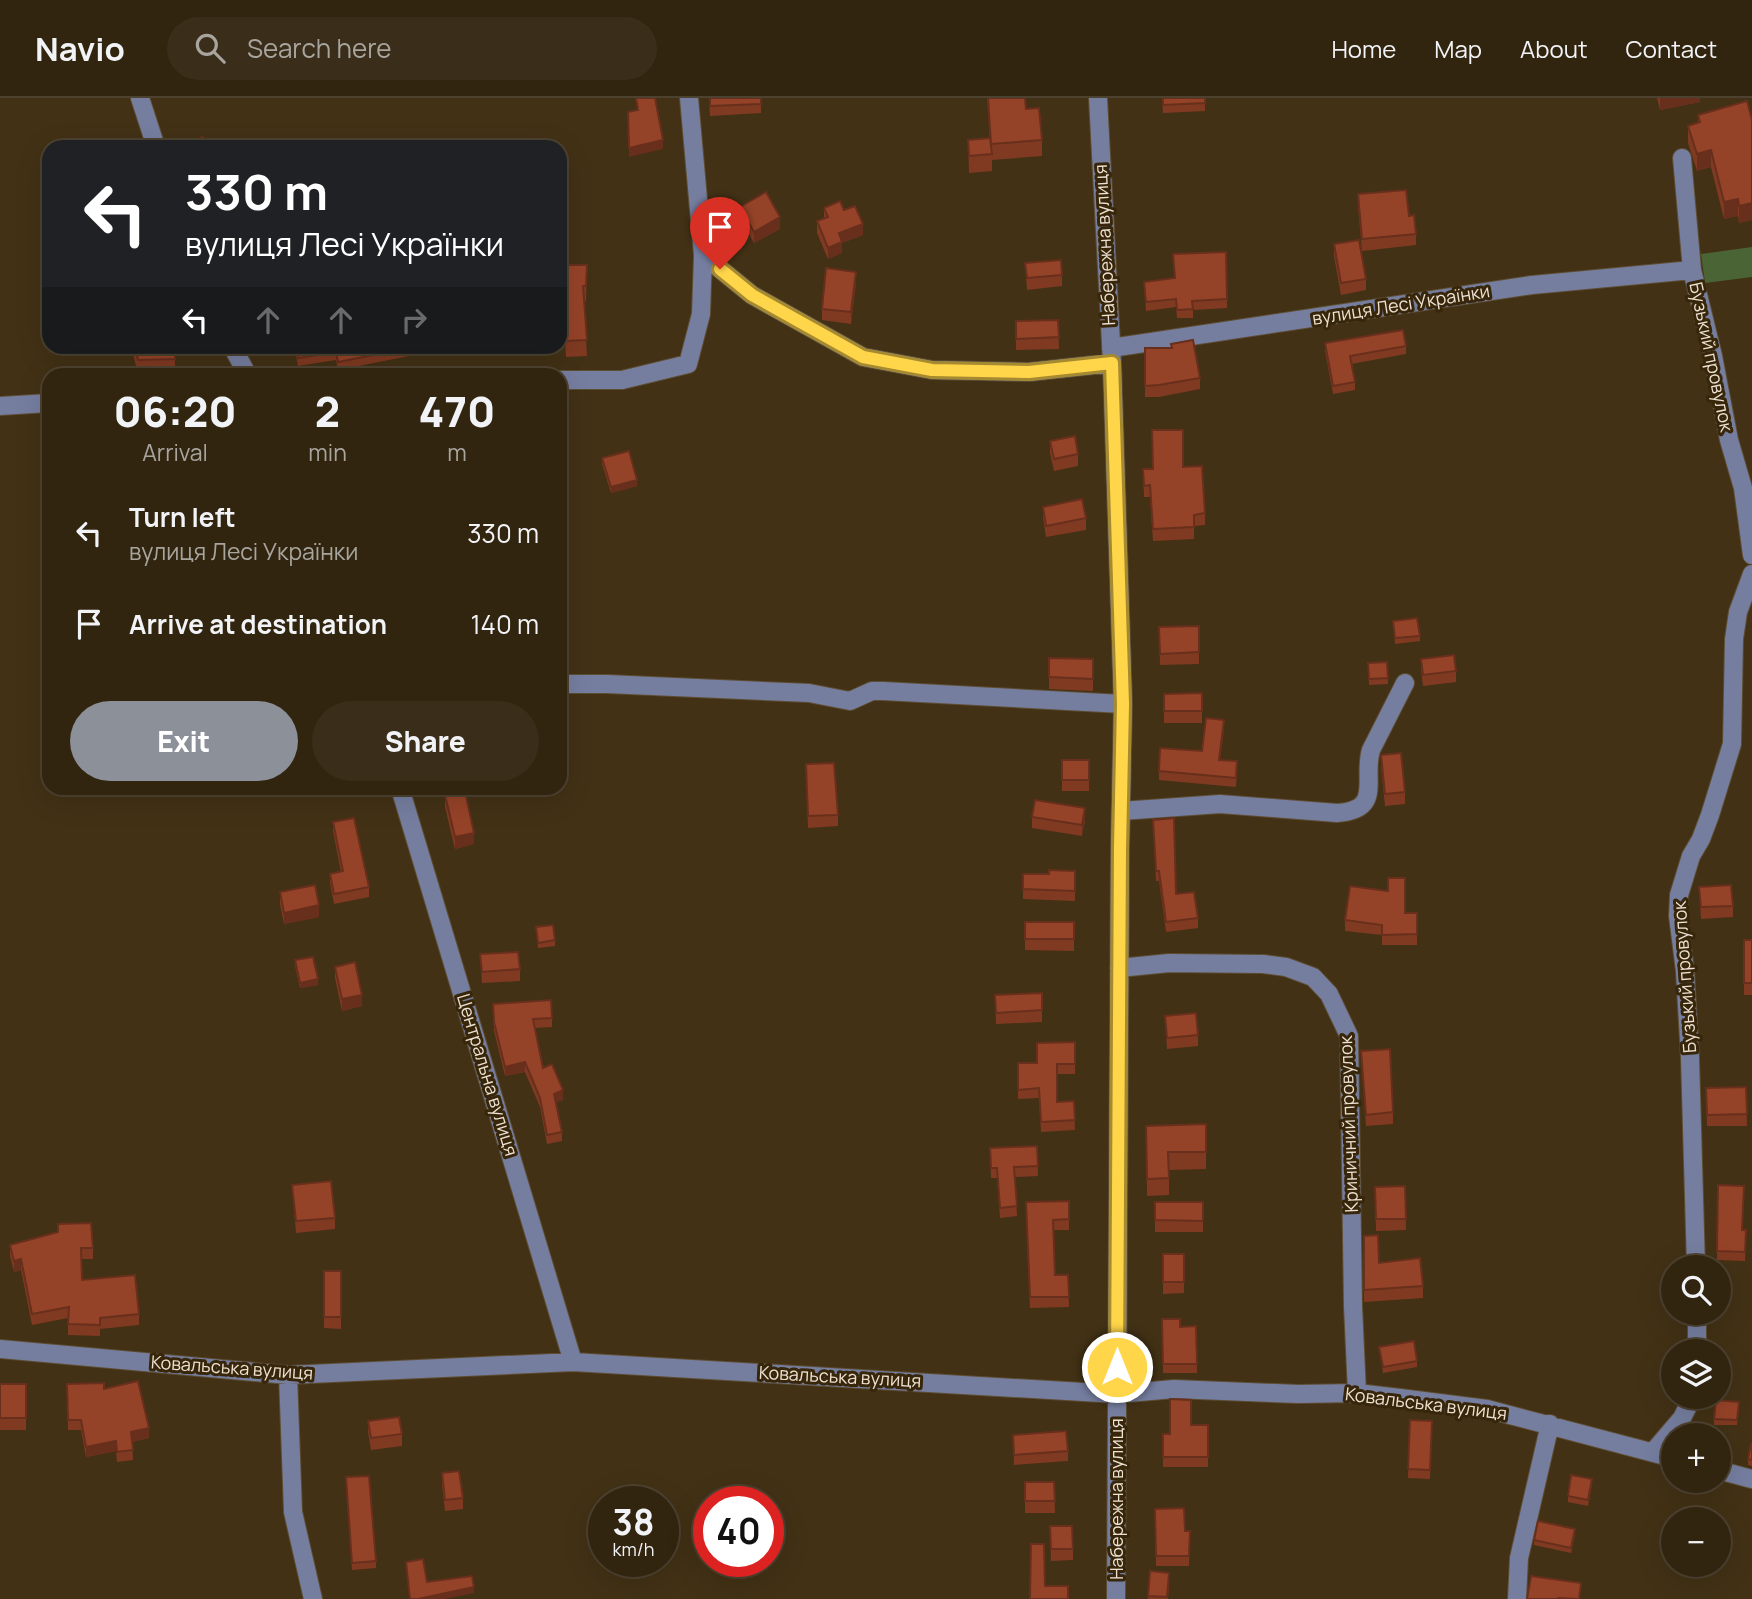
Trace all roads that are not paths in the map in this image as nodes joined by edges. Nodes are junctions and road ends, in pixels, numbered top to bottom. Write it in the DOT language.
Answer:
graph roads {
  1 [pos="140,98"];
  2 [pos="689,98"];
  3 [pos="1098,98"];
  4 [pos="154,140"];
  5 [pos="1682,158"];
  6 [pos="704,256"];
  7 [pos="1692,270"];
  8 [pos="1111,356"];
  9 [pos="567,380"];
  10 [pos="42,403"];
  11 [pos="0,406"];
  12 [pos="1752,555"];
  13 [pos="1752,574"];
  14 [pos="1405,683"];
  15 [pos="567,684"];
  16 [pos="1123,704"];
  17 [pos="402,795"];
  18 [pos="1121,811"];
  19 [pos="1119,968"];
  20 [pos="1696,1255"];
  21 [pos="0,1349"];
  22 [pos="573,1362"];
  23 [pos="288,1375"];
  24 [pos="1357,1393"];
  25 [pos="1117,1394"];
  26 [pos="1686,1409"];
  27 [pos="1550,1424"];
  28 [pos="1653,1452"];
  29 [pos="1661,1454"];
  30 [pos="1731,1473"];
  31 [pos="1752,1479"];
  32 [pos="313,1599"];
  33 [pos="1116,1599"];
  34 [pos="1517,1599"];
  1 -- 4 [label="street"];
  2 -- 6 [label="street"];
  3 -- 8 [label="street, Набережна вулиця"];
  5 -- 7 [label="street, Бузький провулок"];
  6 -- 8 [label="street, вулиця Лесі Українки"];
  6 -- 9 [label="street"];
  7 -- 8 [label="street, вулиця Лесі Українки"];
  7 -- 12 [label="street, Бузький провулок"];
  8 -- 16 [label="street, Набережна вулиця"];
  10 -- 11 [label="street"];
  13 -- 20 [label="street, Бузький провулок"];
  14 -- 18 [label="street"];
  15 -- 16 [label="street"];
  16 -- 18 [label="street, Набережна вулиця"];
  17 -- 22 [label="street, Центральна вулиця"];
  18 -- 19 [label="street, Набережна вулиця"];
  19 -- 24 [label="street, Криничний провулок"];
  19 -- 25 [label="street, Набережна вулиця"];
  21 -- 23 [label="street, Ковальська вулиця"];
  22 -- 23 [label="street, Ковальська вулиця"];
  22 -- 25 [label="street, Ковальська вулиця"];
  23 -- 32 [label="street"];
  24 -- 25 [label="street, Ковальська вулиця"];
  24 -- 27 [label="street, Ковальська вулиця"];
  25 -- 33 [label="street, Набережна вулиця"];
  26 -- 28 [label="street"];
  27 -- 28 [label="street, Ковальська вулиця"];
  27 -- 34 [label="street"];
  28 -- 29 [label="street, Ковальська вулиця"];
  30 -- 31 [label="street"];
}
